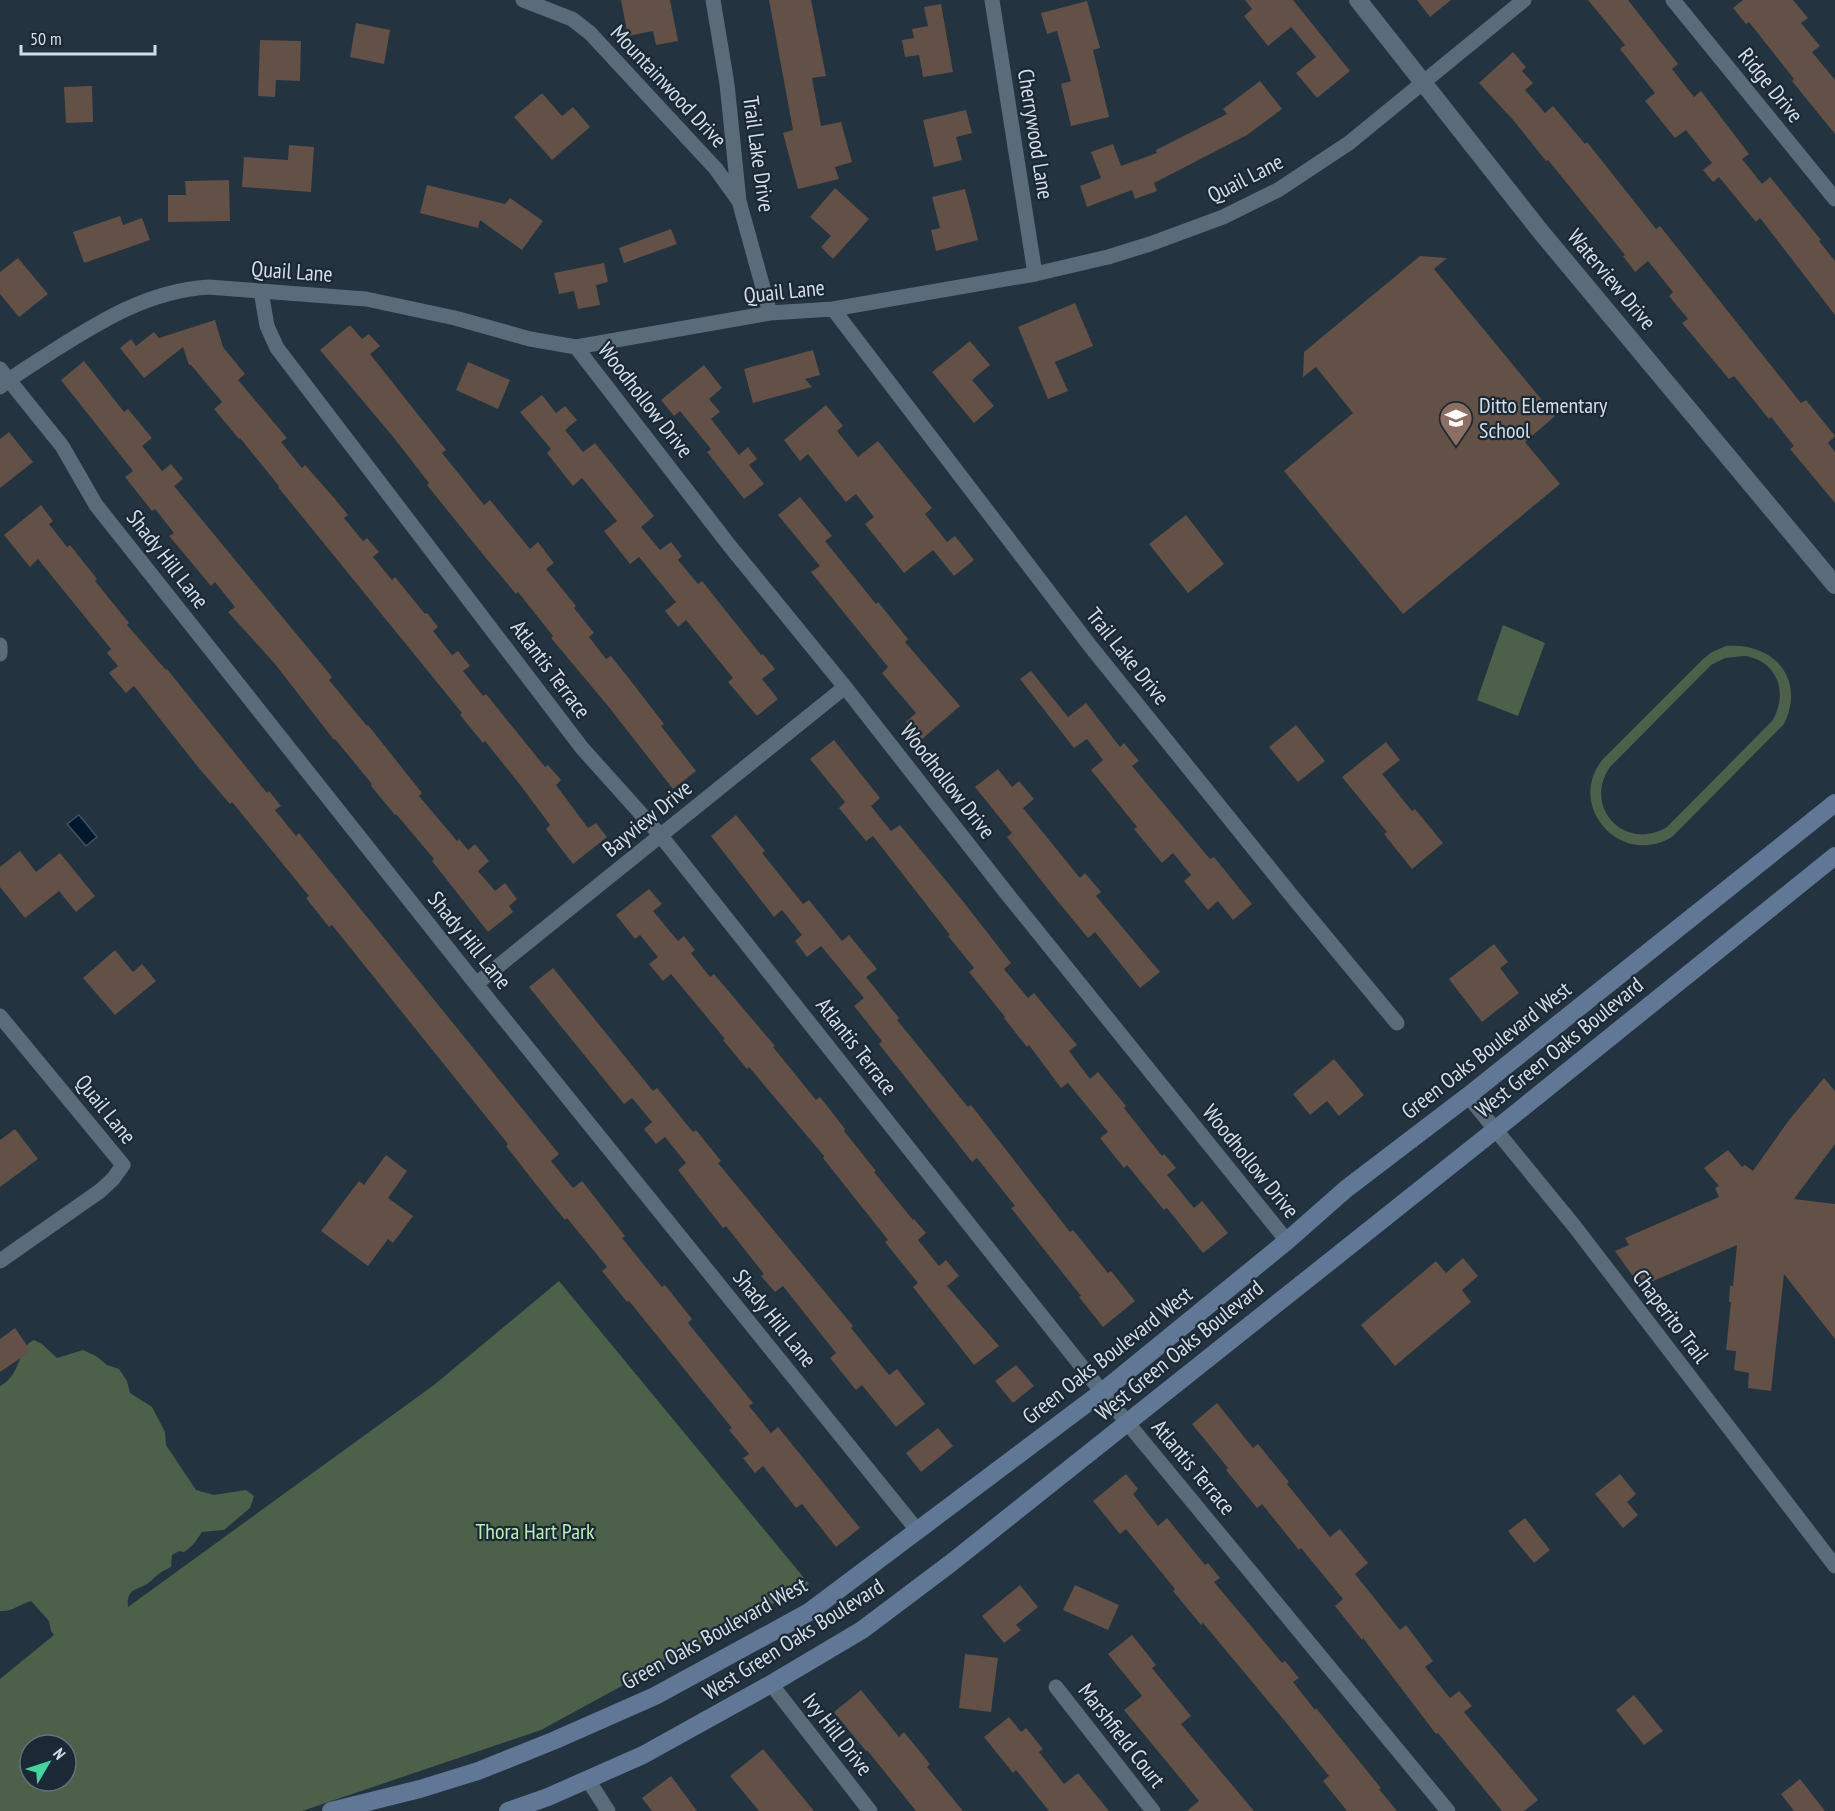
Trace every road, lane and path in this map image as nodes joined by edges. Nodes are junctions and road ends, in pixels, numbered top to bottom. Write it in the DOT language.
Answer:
graph roads {
  1 [pos="523,0"];
  2 [pos="713,0"];
  3 [pos="992,0"];
  4 [pos="1358,0"];
  5 [pos="1524,0"];
  6 [pos="1673,0"];
  7 [pos="1423,82"];
  8 [pos="1835,199"];
  9 [pos="739,201"];
  10 [pos="1035,274"];
  11 [pos="261,291"];
  12 [pos="833,309"];
  13 [pos="770,313"];
  14 [pos="576,347"];
  15 [pos="3,379"];
  16 [pos="1835,585"];
  17 [pos="0,645"];
  18 [pos="0,654"];
  19 [pos="845,687"];
  20 [pos="1835,803"];
  21 [pos="661,836"];
  22 [pos="1835,856"];
  23 [pos="476,984"];
  24 [pos="0,1016"];
  25 [pos="1397,1023"];
  26 [pos="1468,1096"];
  27 [pos="1495,1130"];
  28 [pos="1287,1241"];
  29 [pos="0,1261"];
  30 [pos="1102,1392"];
  31 [pos="1127,1422"];
  32 [pos="917,1530"];
  33 [pos="1835,1566"];
  34 [pos="771,1684"];
  35 [pos="1056,1688"];
  36 [pos="588,1780"];
  37 [pos="331,1811"];
  38 [pos="508,1811"];
  39 [pos="608,1811"];
  40 [pos="870,1811"];
  41 [pos="1153,1811"];
  42 [pos="1448,1811"];
  1 -- 9 [label="street, Mountainwood Drive"];
  2 -- 9 [label="street, Trail Lake Drive"];
  3 -- 10 [label="street, Cherrywood Lane"];
  4 -- 7 [label="street, Waterview Drive"];
  5 -- 7 [label="street, Quail Lane"];
  6 -- 8 [label="street, Ridge Drive"];
  7 -- 10 [label="street, Quail Lane"];
  7 -- 16 [label="street, Waterview Drive"];
  9 -- 13 [label="street, Trail Lake Drive"];
  10 -- 12 [label="street, Quail Lane"];
  11 -- 14 [label="street, Quail Lane"];
  11 -- 15 [label="street, Quail Lane"];
  11 -- 21 [label="street, Atlantis Terrace"];
  12 -- 13 [label="street, Quail Lane"];
  12 -- 25 [label="street, Trail Lake Drive"];
  13 -- 14 [label="street, Quail Lane"];
  14 -- 19 [label="street, Woodhollow Drive"];
  15 -- 23 [label="street, Shady Hill Lane"];
  17 -- 18 [label="street"];
  19 -- 21 [label="street, Bayview Drive"];
  19 -- 28 [label="street, Woodhollow Drive"];
  20 -- 26 [label="main road, Green Oaks Boulevard West"];
  21 -- 23 [label="street, Bayview Drive"];
  21 -- 30 [label="street, Atlantis Terrace"];
  22 -- 27 [label="main road, West Green Oaks Boulevard"];
  23 -- 32 [label="street, Shady Hill Lane"];
  24 -- 29 [label="street, Quail Lane"];
  26 -- 27 [label="street, Chaperito Trail"];
  26 -- 28 [label="main road, Green Oaks Boulevard West"];
  27 -- 31 [label="main road, West Green Oaks Boulevard"];
  27 -- 33 [label="street, Chaperito Trail"];
  28 -- 30 [label="main road, Green Oaks Boulevard West"];
  30 -- 31 [label="street, Atlantis Terrace"];
  30 -- 32 [label="main road, Green Oaks Boulevard West"];
  31 -- 34 [label="main road, West Green Oaks Boulevard"];
  31 -- 42 [label="street, Atlantis Terrace"];
  32 -- 37 [label="main road, Green Oaks Boulevard West"];
  34 -- 36 [label="main road, West Green Oaks Boulevard"];
  34 -- 40 [label="street, Ivy Hill Drive"];
  35 -- 41 [label="street, Marshfield Court"];
  36 -- 38 [label="main road, West Green Oaks Boulevard"];
  36 -- 39 [label="street"];
}
